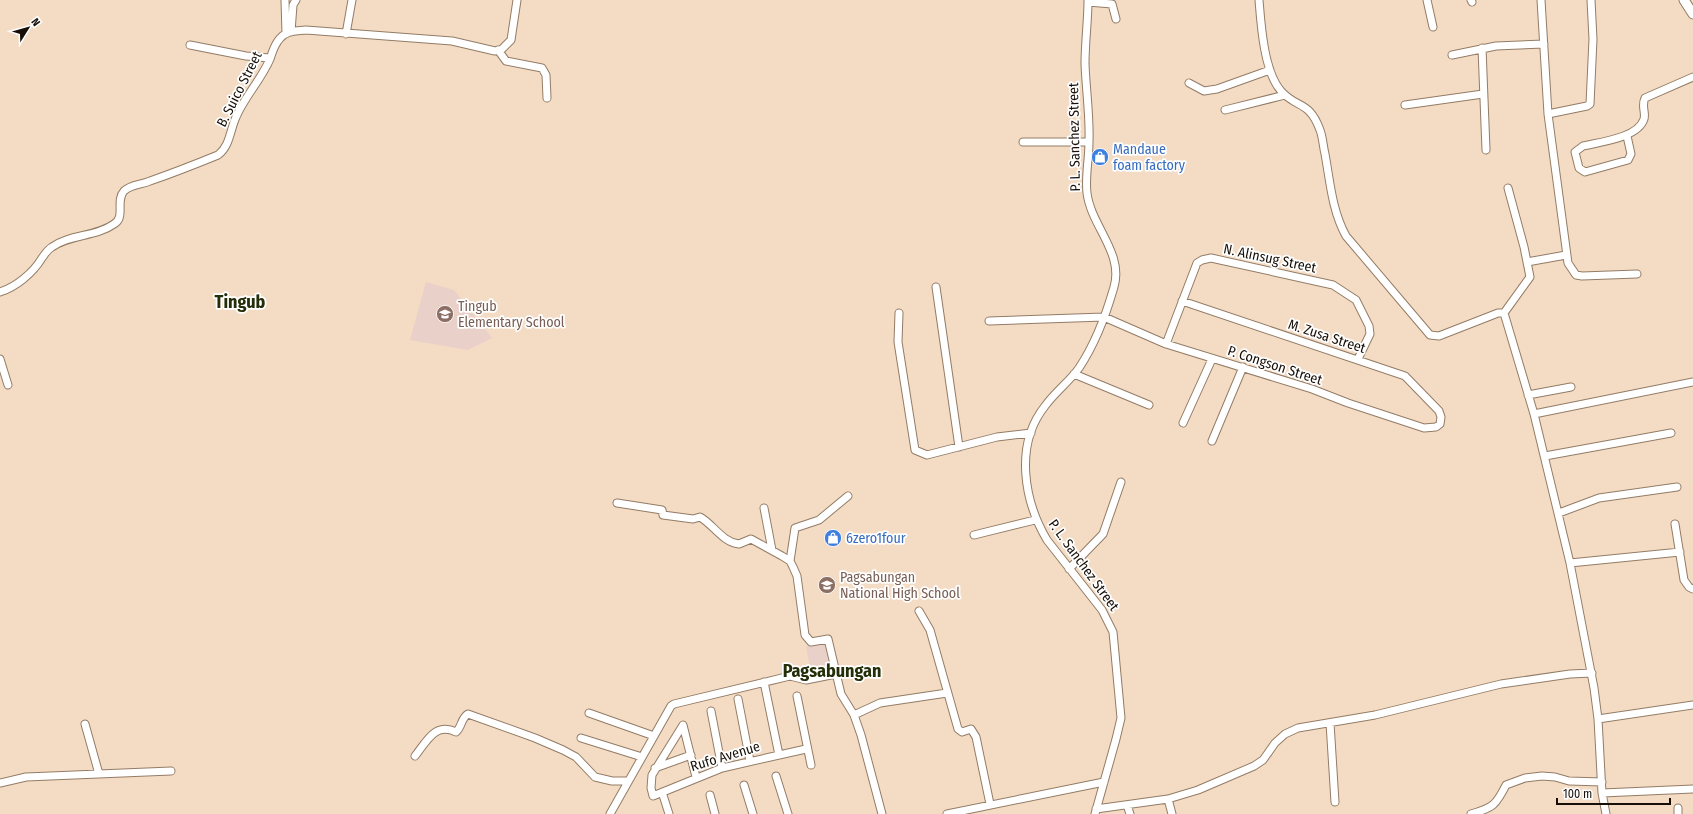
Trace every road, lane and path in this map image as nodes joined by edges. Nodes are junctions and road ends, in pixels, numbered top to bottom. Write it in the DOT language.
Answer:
graph roads {
  1 [pos="285,0"];
  2 [pos="296,0"];
  3 [pos="352,0"];
  4 [pos="518,0"];
  5 [pos="1259,0"];
  6 [pos="1427,0"];
  7 [pos="1541,0"];
  8 [pos="1591,0"];
  9 [pos="1684,0"];
  10 [pos="1088,1"];
  11 [pos="1693,14"];
  12 [pos="1116,19"];
  13 [pos="1433,27"];
  14 [pos="289,33"];
  15 [pos="346,34"];
  16 [pos="1544,44"];
  17 [pos="190,45"];
  18 [pos="1482,48"];
  19 [pos="498,50"];
  20 [pos="1452,55"];
  21 [pos="270,58"];
  22 [pos="1270,70"];
  23 [pos="1693,77"];
  24 [pos="1189,84"];
  25 [pos="1285,94"];
  26 [pos="1483,94"];
  27 [pos="547,98"];
  28 [pos="1405,105"];
  29 [pos="1224,110"];
  30 [pos="1548,114"];
  31 [pos="1627,136"];
  32 [pos="1023,142"];
  33 [pos="1090,142"];
  34 [pos="1486,150"];
  35 [pos="1508,188"];
  36 [pos="1566,255"];
  37 [pos="1527,262"];
  38 [pos="1636,274"];
  39 [pos="936,287"];
  40 [pos="0,292"];
  41 [pos="1182,301"];
  42 [pos="899,313"];
  43 [pos="1504,313"];
  44 [pos="1104,317"];
  45 [pos="989,321"];
  46 [pos="1166,344"];
  47 [pos="0,359"];
  48 [pos="1212,359"];
  49 [pos="1358,359"];
  50 [pos="1243,367"];
  51 [pos="1074,374"];
  52 [pos="1693,382"];
  53 [pos="8,385"];
  54 [pos="1571,387"];
  55 [pos="1528,395"];
  56 [pos="1148,405"];
  57 [pos="1534,414"];
  58 [pos="1183,423"];
  59 [pos="1440,424"];
  60 [pos="1671,432"];
  61 [pos="1031,433"];
  62 [pos="1212,441"];
  63 [pos="959,447"];
  64 [pos="1545,456"];
  65 [pos="1121,482"];
  66 [pos="1677,487"];
  67 [pos="848,496"];
  68 [pos="618,503"];
  69 [pos="764,508"];
  70 [pos="1559,513"];
  71 [pos="1035,520"];
  72 [pos="1675,524"];
  73 [pos="974,535"];
  74 [pos="772,550"];
  75 [pos="1680,552"];
  76 [pos="790,561"];
  77 [pos="1570,563"];
  78 [pos="1069,569"];
  79 [pos="1693,589"];
  80 [pos="919,610"];
  81 [pos="1592,673"];
  82 [pos="836,674"];
  83 [pos="764,682"];
  84 [pos="947,693"];
  85 [pos="797,696"];
  86 [pos="738,699"];
  87 [pos="1693,705"];
  88 [pos="711,711"];
  89 [pos="589,713"];
  90 [pos="854,715"];
  91 [pos="1598,719"];
  92 [pos="1330,723"];
  93 [pos="85,724"];
  94 [pos="654,736"];
  95 [pos="581,738"];
  96 [pos="806,749"];
  97 [pos="691,755"];
  98 [pos="779,755"];
  99 [pos="415,756"];
  100 [pos="642,757"];
  101 [pos="750,761"];
  102 [pos="811,765"];
  103 [pos="655,768"];
  104 [pos="722,768"];
  105 [pos="171,771"];
  106 [pos="99,774"];
  107 [pos="776,776"];
  108 [pos="696,777"];
  109 [pos="628,781"];
  110 [pos="1104,782"];
  111 [pos="1602,782"];
  112 [pos="0,783"];
  113 [pos="744,784"];
  114 [pos="1693,789"];
  115 [pos="662,792"];
  116 [pos="1602,793"];
  117 [pos="710,795"];
  118 [pos="1168,799"];
  119 [pos="1335,802"];
  120 [pos="990,804"];
  121 [pos="1127,805"];
  122 [pos="1096,812"];
  123 [pos="610,814"];
  124 [pos="669,814"];
  125 [pos="714,814"];
  126 [pos="753,814"];
  127 [pos="788,814"];
  128 [pos="882,814"];
  129 [pos="947,814"];
  130 [pos="1130,814"];
  131 [pos="1172,814"];
  132 [pos="1471,814"];
  133 [pos="1606,814"];
  1 -- 14 [label="street"];
  2 -- 14 [label="street"];
  3 -- 15 [label="street"];
  4 -- 19 [label="street"];
  5 -- 22 [label="street"];
  6 -- 13 [label="street"];
  7 -- 16 [label="street"];
  8 -- 30 [label="street"];
  9 -- 11 [label="main road"];
  10 -- 12 [label="street"];
  10 -- 33 [label="street, P. L. Sanchez Street"];
  14 -- 15 [label="street"];
  14 -- 21 [label="street, B. Suico Street"];
  15 -- 19 [label="street"];
  16 -- 18 [label="street"];
  16 -- 30 [label="street"];
  17 -- 21 [label="street"];
  18 -- 20 [label="street"];
  18 -- 26 [label="street"];
  19 -- 27 [label="street"];
  21 -- 40 [label="street, B. Suico Street"];
  22 -- 24 [label="street"];
  22 -- 25 [label="street"];
  23 -- 31 [label="street"];
  25 -- 29 [label="street"];
  25 -- 43 [label="street"];
  26 -- 28 [label="street"];
  26 -- 34 [label="street"];
  30 -- 36 [label="street"];
  31 -- 31 [label="street"];
  32 -- 33 [label="street"];
  33 -- 44 [label="street, P. L. Sanchez Street"];
  35 -- 37 [label="street"];
  36 -- 37 [label="street"];
  36 -- 38 [label="street"];
  37 -- 43 [label="street"];
  39 -- 63 [label="street"];
  41 -- 46 [label="street, N. Alinsug Street"];
  41 -- 49 [label="street, M. Zusa Street"];
  41 -- 49 [label="street, N. Alinsug Street"];
  42 -- 63 [label="street"];
  43 -- 55 [label="street"];
  44 -- 45 [label="street"];
  44 -- 46 [label="street, P. Congson Street"];
  44 -- 51 [label="street, P. L. Sanchez Street"];
  46 -- 48 [label="street, P. Congson Street"];
  47 -- 53 [label="street"];
  48 -- 50 [label="street, P. Congson Street"];
  48 -- 58 [label="street"];
  49 -- 59 [label="street, M. Zusa Street"];
  50 -- 59 [label="street, P. Congson Street"];
  50 -- 62 [label="street"];
  51 -- 56 [label="street"];
  51 -- 61 [label="street, P. L. Sanchez Street"];
  52 -- 57 [label="street"];
  54 -- 55 [label="street"];
  55 -- 57 [label="street"];
  57 -- 64 [label="street"];
  60 -- 64 [label="street"];
  61 -- 63 [label="street"];
  61 -- 71 [label="street, P. L. Sanchez Street"];
  64 -- 70 [label="street"];
  65 -- 78 [label="street"];
  66 -- 70 [label="street"];
  67 -- 76 [label="street"];
  68 -- 74 [label="street"];
  69 -- 74 [label="street"];
  70 -- 77 [label="street"];
  71 -- 73 [label="street"];
  71 -- 78 [label="street, P. L. Sanchez Street"];
  72 -- 75 [label="street"];
  74 -- 76 [label="street"];
  75 -- 77 [label="street"];
  75 -- 79 [label="street"];
  76 -- 82 [label="street"];
  77 -- 81 [label="street"];
  78 -- 110 [label="street, P. L. Sanchez Street"];
  80 -- 84 [label="street"];
  81 -- 91 [label="street"];
  81 -- 92 [label="street"];
  82 -- 83 [label="street"];
  82 -- 90 [label="street"];
  83 -- 94 [label="street"];
  83 -- 98 [label="street"];
  84 -- 90 [label="street"];
  84 -- 120 [label="street"];
  85 -- 96 [label="street"];
  86 -- 101 [label="street"];
  87 -- 91 [label="street"];
  88 -- 104 [label="street"];
  89 -- 94 [label="street"];
  90 -- 128 [label="street"];
  91 -- 111 [label="street"];
  92 -- 118 [label="street"];
  92 -- 119 [label="street"];
  93 -- 106 [label="street"];
  94 -- 100 [label="street"];
  95 -- 100 [label="street"];
  96 -- 98 [label="street, Rufo Avenue"];
  96 -- 102 [label="street"];
  97 -- 103 [label="street"];
  97 -- 103 [label="street"];
  97 -- 108 [label="street"];
  98 -- 101 [label="street, Rufo Avenue"];
  99 -- 109 [label="street"];
  100 -- 109 [label="street"];
  101 -- 104 [label="street, Rufo Avenue"];
  103 -- 115 [label="street, Rufo Avenue"];
  104 -- 108 [label="street, Rufo Avenue"];
  105 -- 106 [label="street"];
  106 -- 112 [label="street"];
  107 -- 127 [label="street"];
  108 -- 115 [label="street, Rufo Avenue"];
  109 -- 123 [label="street"];
  110 -- 120 [label="street"];
  110 -- 122 [label="street, P. L. Sanchez Street"];
  111 -- 116 [label="street"];
  111 -- 132 [label="street"];
  113 -- 126 [label="street"];
  114 -- 116 [label="street"];
  115 -- 124 [label="street"];
  116 -- 133 [label="street"];
  117 -- 125 [label="street"];
  118 -- 121 [label="street"];
  118 -- 131 [label="street"];
  120 -- 129 [label="street"];
  121 -- 122 [label="street"];
  121 -- 130 [label="street"];
}
